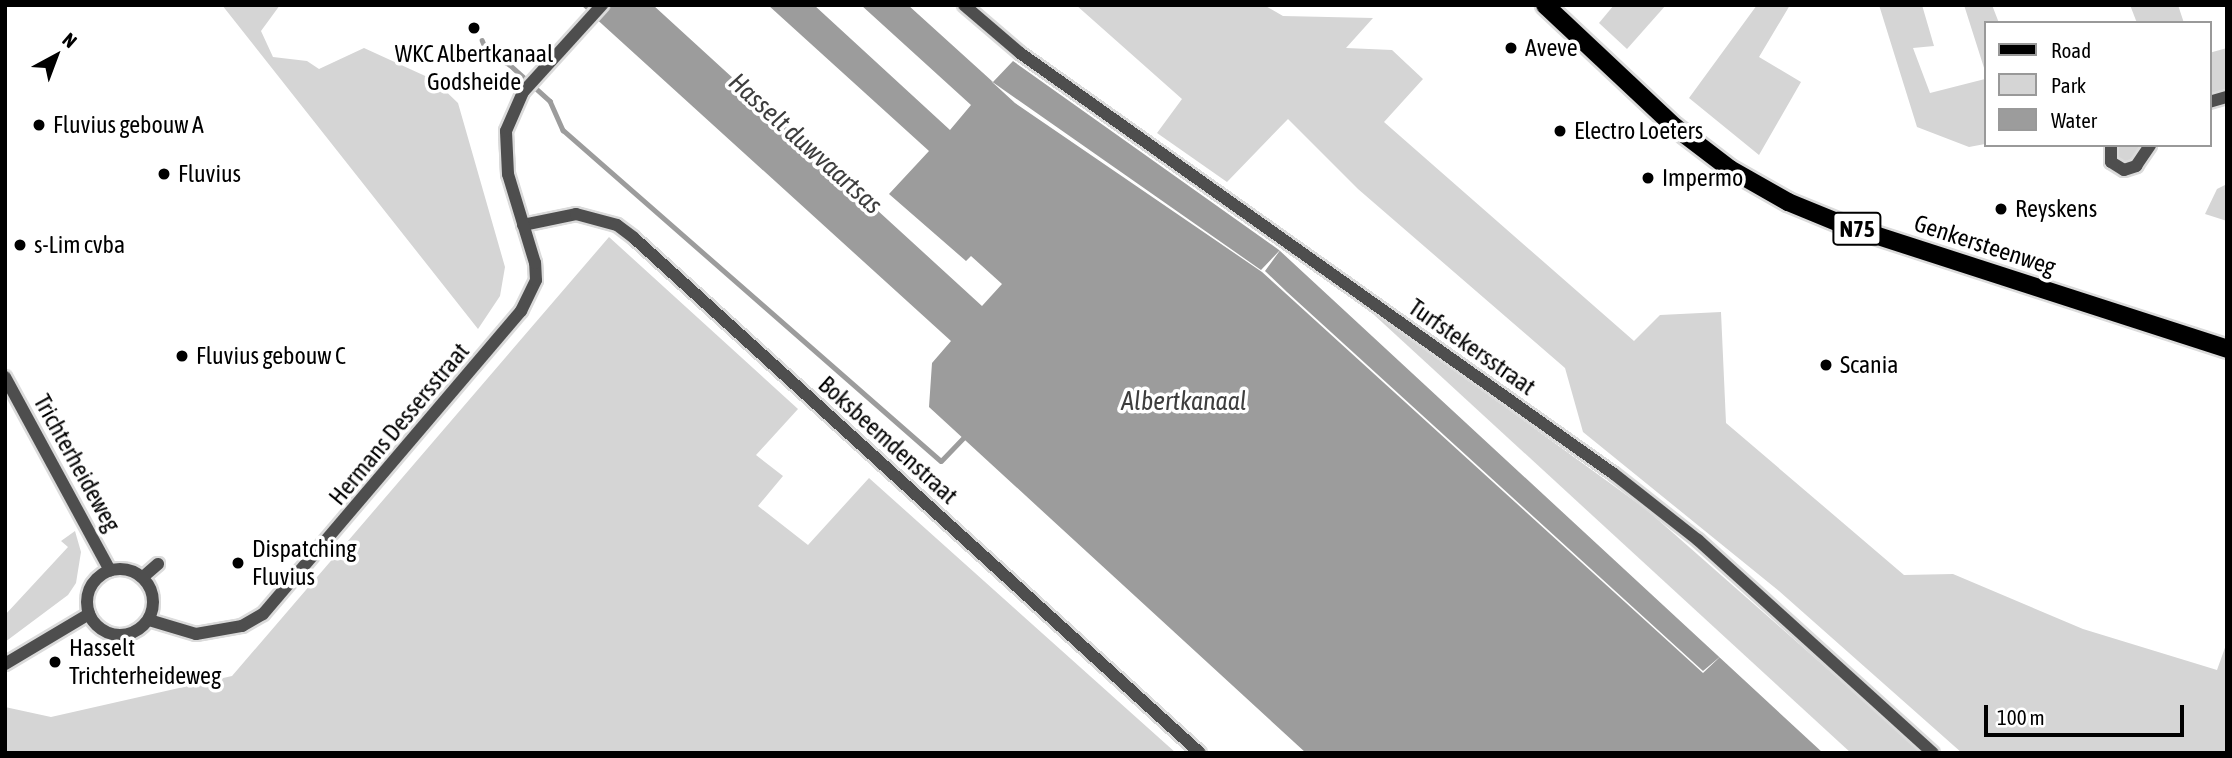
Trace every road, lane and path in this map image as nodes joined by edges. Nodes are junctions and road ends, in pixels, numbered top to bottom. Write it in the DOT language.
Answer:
graph roads {
  1 [pos="602,5"];
  2 [pos="964,5"];
  3 [pos="1545,5"];
  4 [pos="2111,147"];
  5 [pos="2148,147"];
  6 [pos="523,225"];
  7 [pos="2227,349"];
  8 [pos="5,377"];
  9 [pos="158,564"];
  10 [pos="110,570"];
  11 [pos="143,577"];
  12 [pos="89,614"];
  13 [pos="149,620"];
  14 [pos="5,664"];
  15 [pos="1200,753"];
  16 [pos="1933,753"];
  1 -- 6 [label="street, Hermans Dessersstraat"];
  2 -- 16 [label="street, Turfstekersstraat"];
  3 -- 7 [label="main road, Genkersteenweg / N75"];
  4 -- 5 [label="street"];
  6 -- 13 [label="street, Hermans Dessersstraat"];
  6 -- 15 [label="street, Boksbeemdenstraat"];
  8 -- 10 [label="street, Trichterheideweg"];
  9 -- 11 [label="street"];
  10 -- 11 [label="street"];
  10 -- 12 [label="street"];
  11 -- 13 [label="street"];
  12 -- 13 [label="street"];
  12 -- 14 [label="street"];
}
